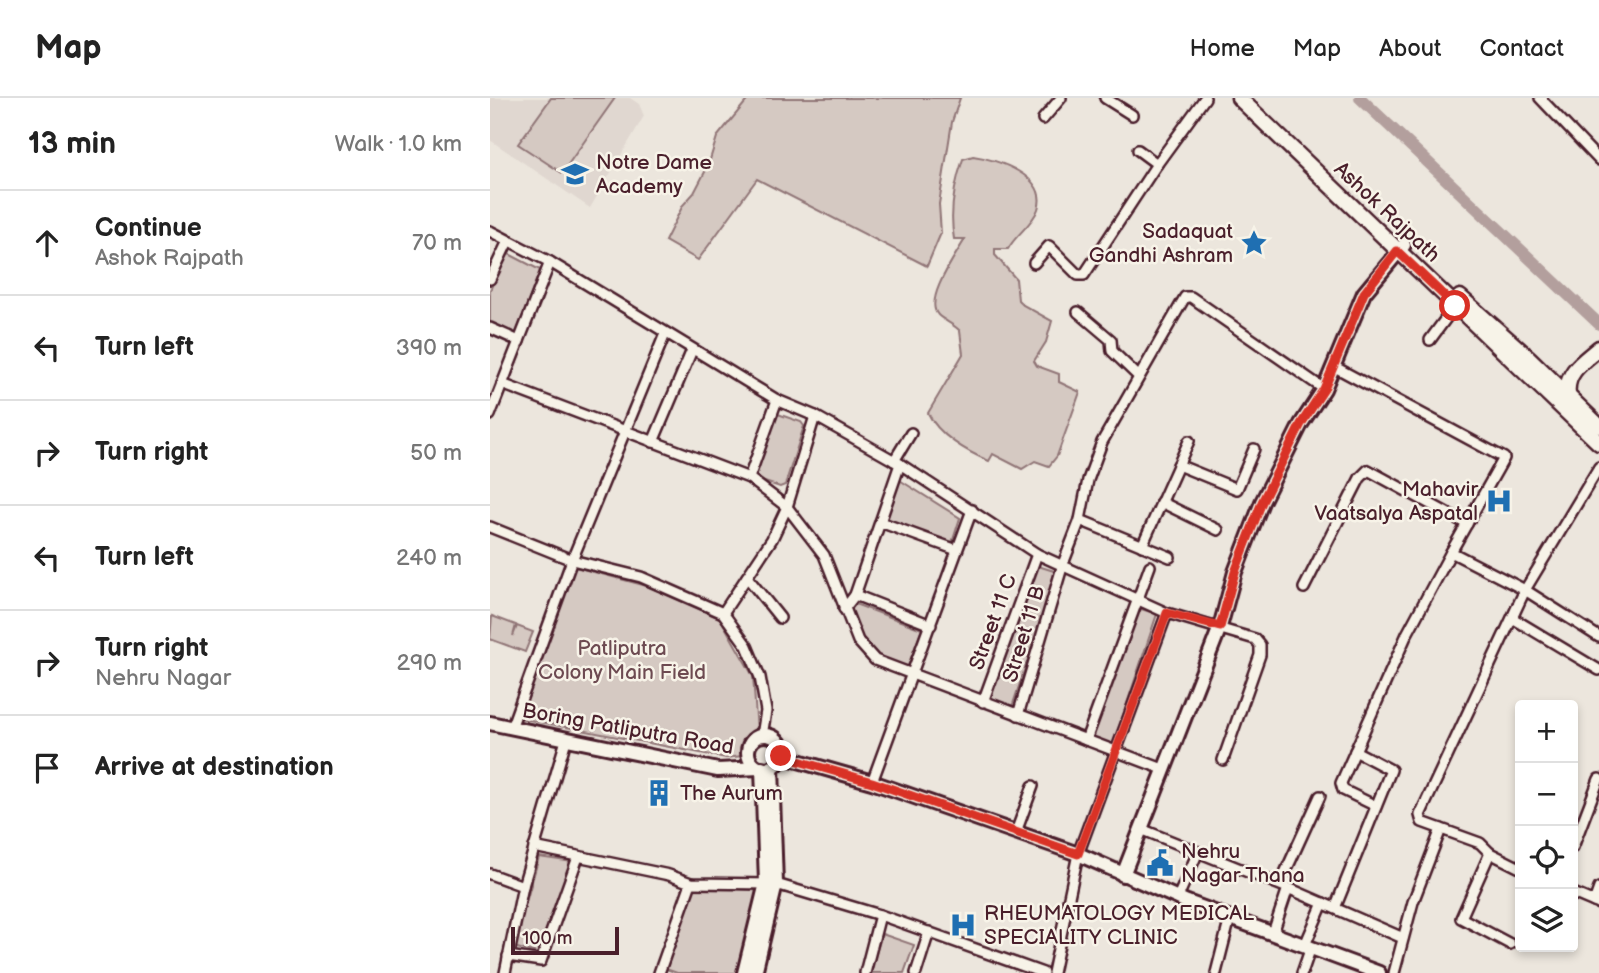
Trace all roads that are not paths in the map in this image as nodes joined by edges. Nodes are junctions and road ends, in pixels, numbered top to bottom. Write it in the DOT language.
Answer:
graph roads {
  1 [pos="1061,98"];
  2 [pos="1104,98"];
  3 [pos="1205,98"];
  4 [pos="1239,98"];
  5 [pos="1251,98"];
  6 [pos="1540,98"];
  7 [pos="1132,115"];
  8 [pos="1043,119"];
  9 [pos="1138,150"];
  10 [pos="1599,160"];
  11 [pos="1157,164"];
  12 [pos="490,231"];
  13 [pos="508,241"];
  14 [pos="1400,248"];
  15 [pos="550,262"];
  16 [pos="1034,262"];
  17 [pos="490,279"];
  18 [pos="1455,306"];
  19 [pos="1078,312"];
  20 [pos="490,328"];
  21 [pos="664,334"];
  22 [pos="1430,340"];
  23 [pos="519,341"];
  24 [pos="1599,348"];
  25 [pos="692,350"];
  26 [pos="1334,366"];
  27 [pos="1574,370"];
  28 [pos="1546,374"];
  29 [pos="1138,376"];
  30 [pos="502,384"];
  31 [pos="1324,389"];
  32 [pos="1567,394"];
  33 [pos="777,400"];
  34 [pos="490,415"];
  35 [pos="815,416"];
  36 [pos="1599,426"];
  37 [pos="623,431"];
  38 [pos="911,433"];
  39 [pos="653,442"];
  40 [pos="1189,442"];
  41 [pos="1599,443"];
  42 [pos="1254,449"];
  43 [pos="897,462"];
  44 [pos="1178,465"];
  45 [pos="1599,467"];
  46 [pos="749,478"];
  47 [pos="1160,502"];
  48 [pos="787,507"];
  49 [pos="972,510"];
  50 [pos="1080,520"];
  51 [pos="880,522"];
  52 [pos="1467,524"];
  53 [pos="490,527"];
  54 [pos="1218,530"];
  55 [pos="1142,546"];
  56 [pos="957,550"];
  57 [pos="1451,552"];
  58 [pos="1037,554"];
  59 [pos="1170,557"];
  60 [pos="572,560"];
  61 [pos="1063,564"];
  62 [pos="1150,566"];
  63 [pos="747,578"];
  64 [pos="1304,587"];
  65 [pos="1525,590"];
  66 [pos="855,595"];
  67 [pos="1138,598"];
  68 [pos="844,609"];
  69 [pos="723,613"];
  70 [pos="1167,613"];
  71 [pos="780,618"];
  72 [pos="1514,619"];
  73 [pos="931,625"];
  74 [pos="1220,627"];
  75 [pos="1599,637"];
  76 [pos="1599,670"];
  77 [pos="912,677"];
  78 [pos="983,702"];
  79 [pos="1018,715"];
  80 [pos="490,716"];
  81 [pos="490,723"];
  82 [pos="512,724"];
  83 [pos="762,736"];
  84 [pos="566,740"];
  85 [pos="1086,740"];
  86 [pos="1355,751"];
  87 [pos="642,752"];
  88 [pos="1115,752"];
  89 [pos="781,756"];
  90 [pos="1223,760"];
  91 [pos="761,766"];
  92 [pos="1163,769"];
  93 [pos="1599,779"];
  94 [pos="872,782"];
  95 [pos="1033,786"];
  96 [pos="1320,796"];
  97 [pos="1376,806"];
  98 [pos="1141,829"];
  99 [pos="1441,829"];
  100 [pos="1016,832"];
  101 [pos="1578,834"];
  102 [pos="534,847"];
  103 [pos="1198,852"];
  104 [pos="1490,853"];
  105 [pos="1078,854"];
  106 [pos="578,858"];
  107 [pos="1515,866"];
  108 [pos="490,874"];
  109 [pos="1123,875"];
  110 [pos="691,883"];
  111 [pos="771,883"];
  112 [pos="523,886"];
  113 [pos="1284,886"];
  114 [pos="1599,888"];
  115 [pos="1578,895"];
  116 [pos="1178,897"];
  117 [pos="1323,903"];
  118 [pos="1597,903"];
  119 [pos="1335,908"];
  120 [pos="880,915"];
  121 [pos="1230,918"];
  122 [pos="929,932"];
  123 [pos="1273,933"];
  124 [pos="1403,938"];
  125 [pos="1510,944"];
  126 [pos="1308,946"];
  127 [pos="508,956"];
  128 [pos="1015,968"];
  129 [pos="662,972"];
  130 [pos="1377,972"];
  131 [pos="505,973"];
  132 [pos="744,973"];
  133 [pos="755,973"];
  134 [pos="865,973"];
  135 [pos="916,973"];
  136 [pos="1043,973"];
  137 [pos="1053,973"];
  138 [pos="1216,973"];
  139 [pos="1302,973"];
  140 [pos="1394,973"];
  1 -- 8 [label="street"];
  2 -- 7 [label="street"];
  3 -- 11 [label="street"];
  4 -- 14 [label="main road, Ashok Rajpath"];
  5 -- 14 [label="main road, Ashok Rajpath"];
  6 -- 10 [label="street"];
  9 -- 11 [label="street"];
  11 -- 16 [label="street"];
  12 -- 13 [label="street"];
  13 -- 15 [label="street"];
  13 -- 17 [label="street"];
  14 -- 18 [label="main road, Ashok Rajpath"];
  14 -- 26 [label="street"];
  14 -- 28 [label="main road, Ashok Rajpath"];
  15 -- 21 [label="street"];
  15 -- 23 [label="street"];
  18 -- 22 [label="street"];
  18 -- 41 [label="main road, Ashok Rajpath"];
  19 -- 29 [label="street"];
  20 -- 23 [label="street"];
  21 -- 25 [label="street"];
  21 -- 37 [label="street"];
  23 -- 30 [label="street"];
  24 -- 27 [label="main road"];
  25 -- 33 [label="street"];
  25 -- 39 [label="street"];
  26 -- 31 [label="street"];
  26 -- 52 [label="street"];
  27 -- 28 [label="main road"];
  27 -- 32 [label="main road"];
  28 -- 32 [label="main road, Ashok Rajpath"];
  29 -- 31 [label="street, Street 11 B"];
  29 -- 50 [label="street, Street 11 B"];
  30 -- 34 [label="street"];
  30 -- 37 [label="street"];
  31 -- 74 [label="street"];
  32 -- 36 [label="main road, Ashok Rajpath"];
  33 -- 35 [label="street"];
  33 -- 46 [label="street"];
  35 -- 43 [label="street"];
  35 -- 48 [label="street"];
  37 -- 39 [label="street"];
  37 -- 60 [label="street"];
  38 -- 43 [label="street"];
  39 -- 46 [label="street"];
  40 -- 44 [label="street"];
  42 -- 44 [label="street"];
  43 -- 49 [label="street"];
  43 -- 51 [label="street"];
  44 -- 47 [label="street"];
  45 -- 65 [label="street"];
  46 -- 48 [label="street"];
  47 -- 54 [label="street"];
  47 -- 55 [label="street"];
  48 -- 63 [label="street"];
  48 -- 68 [label="street"];
  49 -- 56 [label="street"];
  49 -- 58 [label="street"];
  50 -- 55 [label="street"];
  50 -- 61 [label="street, Street 11 B"];
  51 -- 56 [label="street"];
  51 -- 66 [label="street"];
  52 -- 57 [label="street"];
  52 -- 64 [label="street"];
  53 -- 60 [label="street"];
  55 -- 59 [label="street"];
  56 -- 73 [label="street"];
  57 -- 65 [label="street"];
  57 -- 86 [label="street"];
  58 -- 61 [label="street"];
  58 -- 78 [label="street, Street 11 C"];
  60 -- 69 [label="street"];
  60 -- 82 [label="street"];
  61 -- 67 [label="street"];
  61 -- 79 [label="street, Street 11 B"];
  62 -- 67 [label="street"];
  63 -- 69 [label="street"];
  63 -- 71 [label="street"];
  65 -- 72 [label="street"];
  65 -- 75 [label="street"];
  66 -- 68 [label="street"];
  66 -- 73 [label="street"];
  67 -- 70 [label="street"];
  67 -- 85 [label="street"];
  68 -- 77 [label="street"];
  69 -- 83 [label="street"];
  70 -- 74 [label="street"];
  70 -- 88 [label="street"];
  72 -- 76 [label="street"];
  72 -- 99 [label="street"];
  73 -- 77 [label="street"];
  74 -- 90 [label="street"];
  74 -- 92 [label="street"];
  77 -- 78 [label="street"];
  77 -- 94 [label="street"];
  78 -- 79 [label="street"];
  79 -- 85 [label="street"];
  80 -- 82 [label="street, Boring Patliputra Road"];
  81 -- 82 [label="street, Boring Patliputra Road"];
  82 -- 84 [label="street, Boring Patliputra Road"];
  82 -- 87 [label="street, Boring Patliputra Road"];
  83 -- 89 [label="street"];
  83 -- 91 [label="street"];
  84 -- 87 [label="street, Boring Patliputra Road"];
  84 -- 102 [label="street"];
  85 -- 88 [label="street"];
  86 -- 97 [label="street"];
  86 -- 97 [label="street"];
  87 -- 91 [label="street, Boring Patliputra Road"];
  88 -- 92 [label="street"];
  88 -- 105 [label="street"];
  89 -- 91 [label="street"];
  89 -- 94 [label="street"];
  91 -- 111 [label="street"];
  92 -- 98 [label="street"];
  93 -- 101 [label="street"];
  94 -- 100 [label="street"];
  95 -- 100 [label="street"];
  96 -- 113 [label="street"];
  97 -- 119 [label="street"];
  98 -- 103 [label="street"];
  98 -- 109 [label="street"];
  99 -- 104 [label="street"];
  99 -- 124 [label="street"];
  100 -- 105 [label="street"];
  102 -- 106 [label="street"];
  102 -- 112 [label="street"];
  103 -- 113 [label="street"];
  103 -- 116 [label="street"];
  104 -- 107 [label="street"];
  104 -- 125 [label="street"];
  105 -- 109 [label="street"];
  105 -- 137 [label="street"];
  106 -- 110 [label="street"];
  106 -- 127 [label="street"];
  108 -- 112 [label="street"];
  109 -- 116 [label="street"];
  110 -- 111 [label="street"];
  110 -- 129 [label="street"];
  111 -- 120 [label="street"];
  111 -- 132 [label="street"];
  111 -- 133 [label="street"];
  112 -- 127 [label="street"];
  113 -- 117 [label="street"];
  113 -- 123 [label="street"];
  114 -- 118 [label="street"];
  115 -- 118 [label="street"];
  116 -- 121 [label="street"];
  117 -- 119 [label="street"];
  117 -- 126 [label="street"];
  119 -- 124 [label="street"];
  120 -- 122 [label="street"];
  120 -- 134 [label="street"];
  121 -- 123 [label="street"];
  121 -- 138 [label="street"];
  122 -- 128 [label="street"];
  122 -- 135 [label="street"];
  123 -- 126 [label="street"];
  124 -- 140 [label="street"];
  126 -- 130 [label="street"];
  126 -- 139 [label="street"];
  127 -- 131 [label="street"];
  128 -- 136 [label="street"];
}
